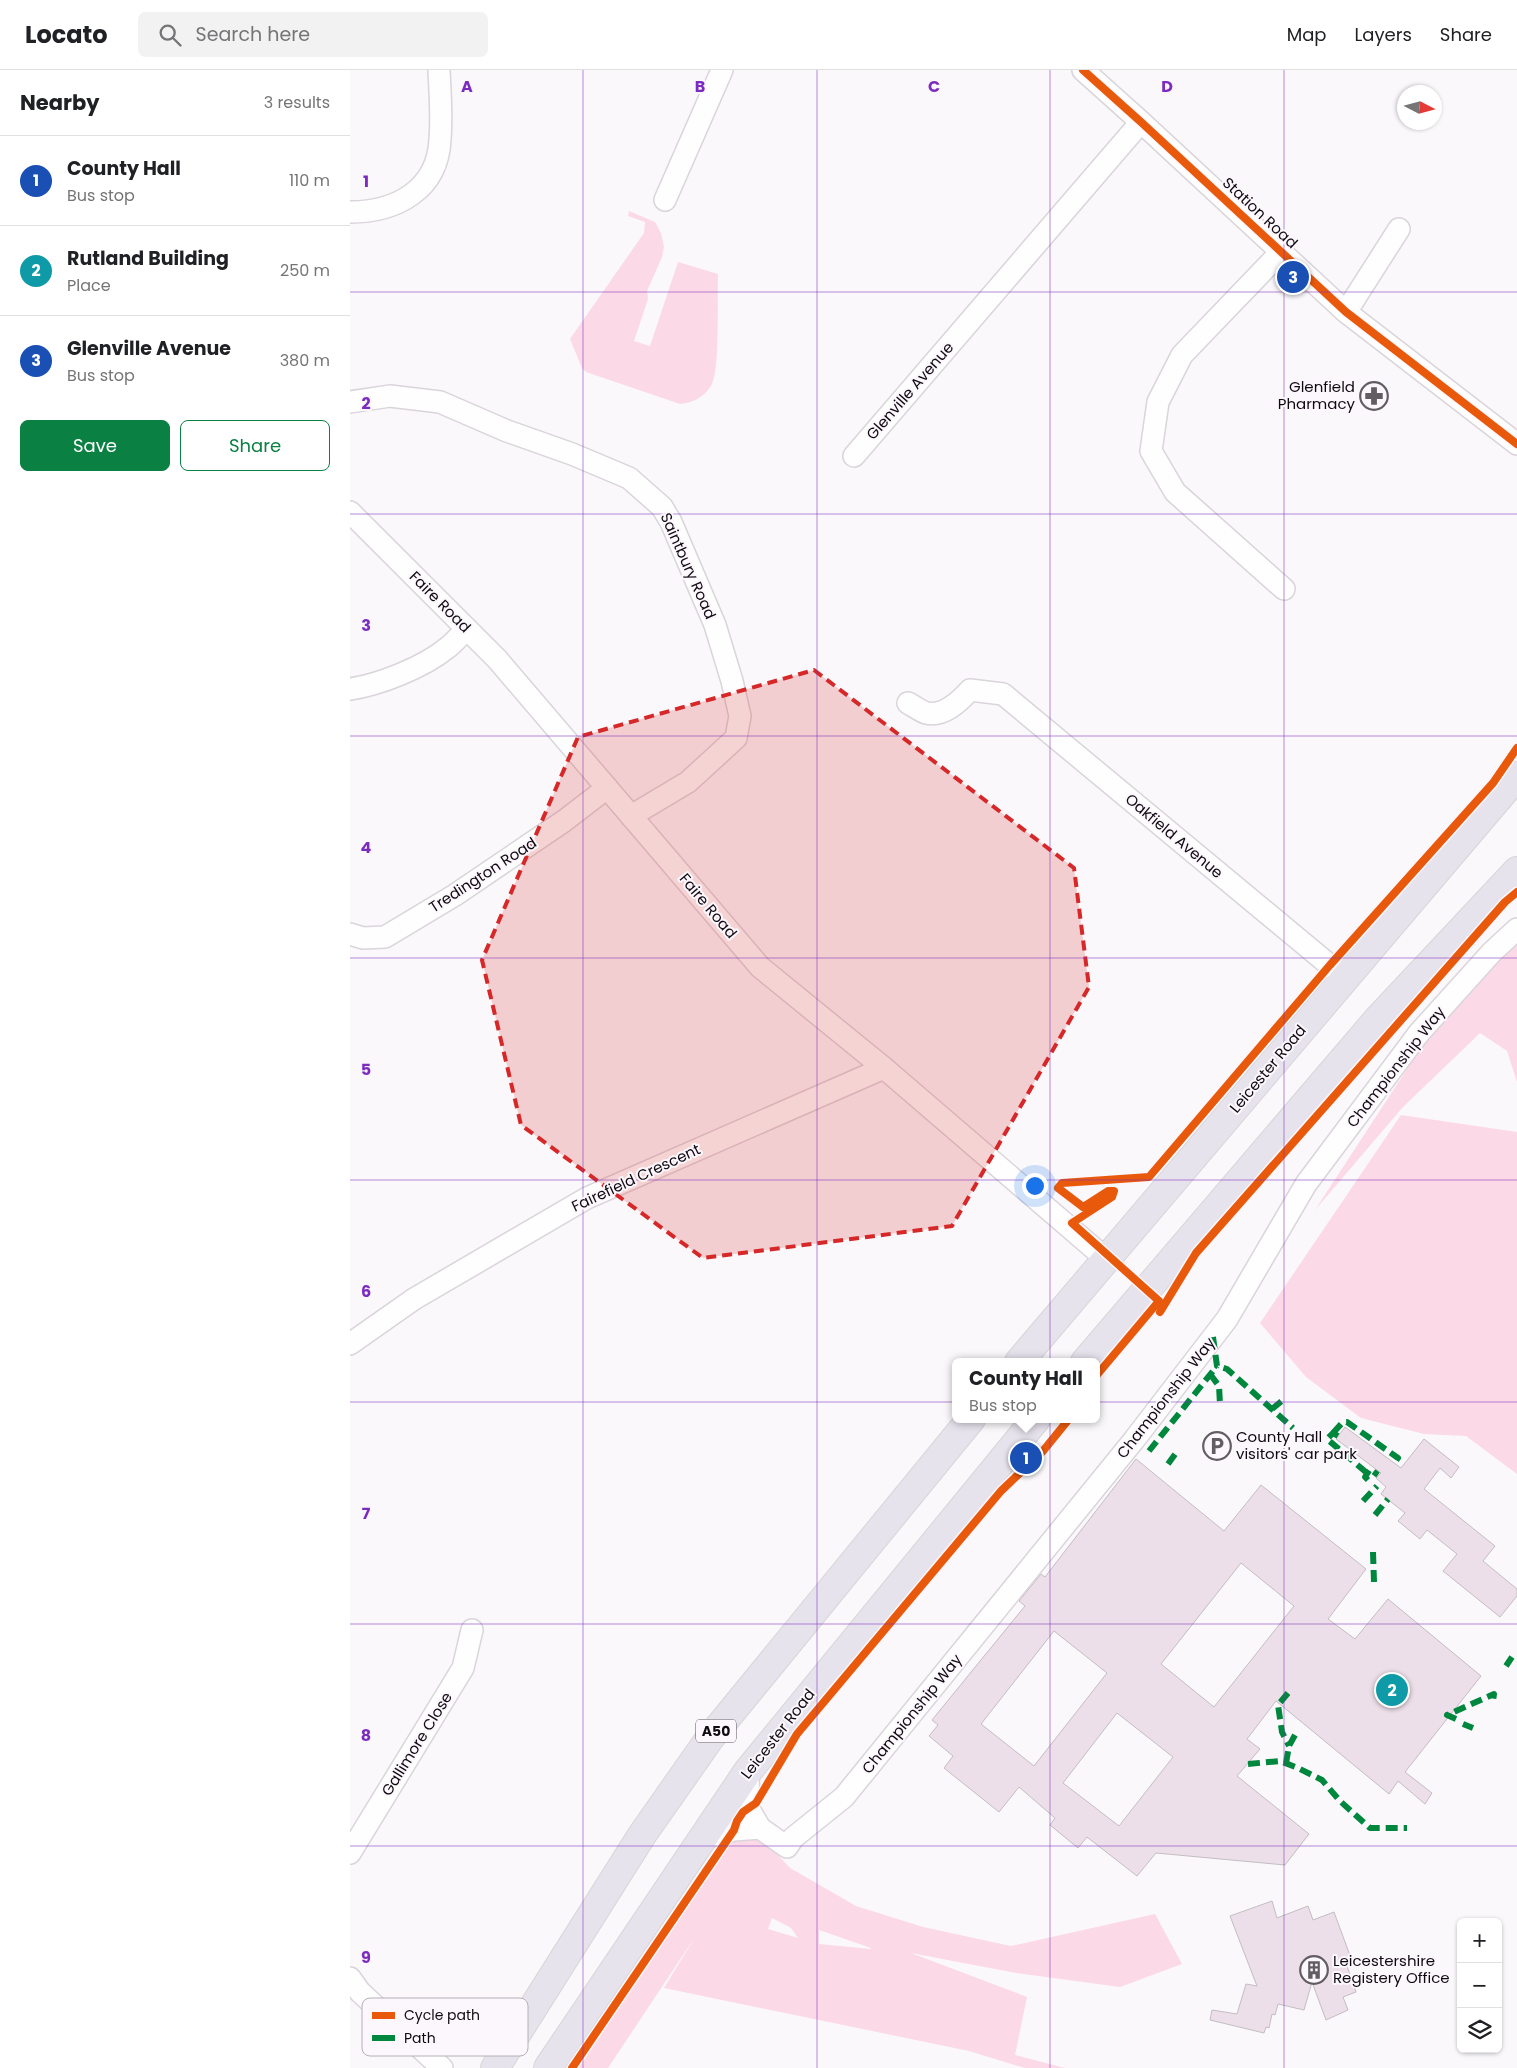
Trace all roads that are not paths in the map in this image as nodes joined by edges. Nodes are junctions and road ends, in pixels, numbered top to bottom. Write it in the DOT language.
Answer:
graph roads {
  1 [pos="439,70"];
  2 [pos="722,70"];
  3 [pos="1083,70"];
  4 [pos="1142,122"];
  5 [pos="665,200"];
  6 [pos="350,212"];
  7 [pos="1399,230"];
  8 [pos="1281,252"];
  9 [pos="1346,312"];
  10 [pos="350,402"];
  11 [pos="1517,444"];
  12 [pos="854,456"];
  13 [pos="350,512"];
  14 [pos="1284,589"];
  15 [pos="467,629"];
  16 [pos="350,689"];
  17 [pos="908,704"];
  18 [pos="1517,776"];
  19 [pos="607,788"];
  20 [pos="631,816"];
  21 [pos="1517,871"];
  22 [pos="1517,929"];
  23 [pos="350,934"];
  24 [pos="1345,978"];
  25 [pos="884,1068"];
  26 [pos="1106,1258"];
  27 [pos="350,1344"];
  28 [pos="1022,1358"];
  29 [pos="1088,1358"];
  30 [pos="968,1423"];
  31 [pos="1033,1423"];
  32 [pos="472,1630"];
  33 [pos="748,1771"];
  34 [pos="760,1828"];
  35 [pos="702,1839"];
  36 [pos="350,1853"];
  37 [pos="350,1978"];
  38 [pos="366,1998"];
  39 [pos="528,2016"];
  40 [pos="429,2056"];
  41 [pos="503,2056"];
  42 [pos="442,2068"];
  43 [pos="495,2068"];
  44 [pos="548,2068"];
  1 -- 6 [label="street"];
  2 -- 5 [label="street"];
  3 -- 4 [label="street, Station Road"];
  4 -- 8 [label="street, Station Road"];
  4 -- 12 [label="street, Glenville Avenue"];
  7 -- 9 [label="street"];
  8 -- 9 [label="street, Station Road"];
  8 -- 14 [label="street"];
  9 -- 11 [label="street, Station Road"];
  10 -- 20 [label="street, Saintbury Road"];
  13 -- 15 [label="street, Faire Road"];
  15 -- 16 [label="street"];
  15 -- 19 [label="street, Faire Road"];
  17 -- 24 [label="street, Oakfield Avenue"];
  18 -- 24 [label="highway, Leicester Road"];
  19 -- 20 [label="street, Faire Road"];
  19 -- 23 [label="street, Tredington Road"];
  20 -- 25 [label="street, Faire Road"];
  21 -- 29 [label="highway"];
  22 -- 34 [label="street, Championship Way"];
  24 -- 26 [label="highway, Leicester Road"];
  25 -- 26 [label="street, Faire Road"];
  25 -- 27 [label="street, Fairefield Crescent"];
  26 -- 28 [label="highway, Leicester Road"];
  30 -- 39 [label="highway, A50"];
  31 -- 33 [label="highway, Leicester Road"];
  32 -- 36 [label="street, Gallimore Close"];
  33 -- 34 [label="street"];
  33 -- 35 [label="highway, Leicester Road"];
  34 -- 35 [label="street"];
  35 -- 44 [label="highway, Leicester Road"];
  37 -- 38 [label="street"];
  40 -- 42 [label="street"];
  41 -- 43 [label="highway, A50"];
}
